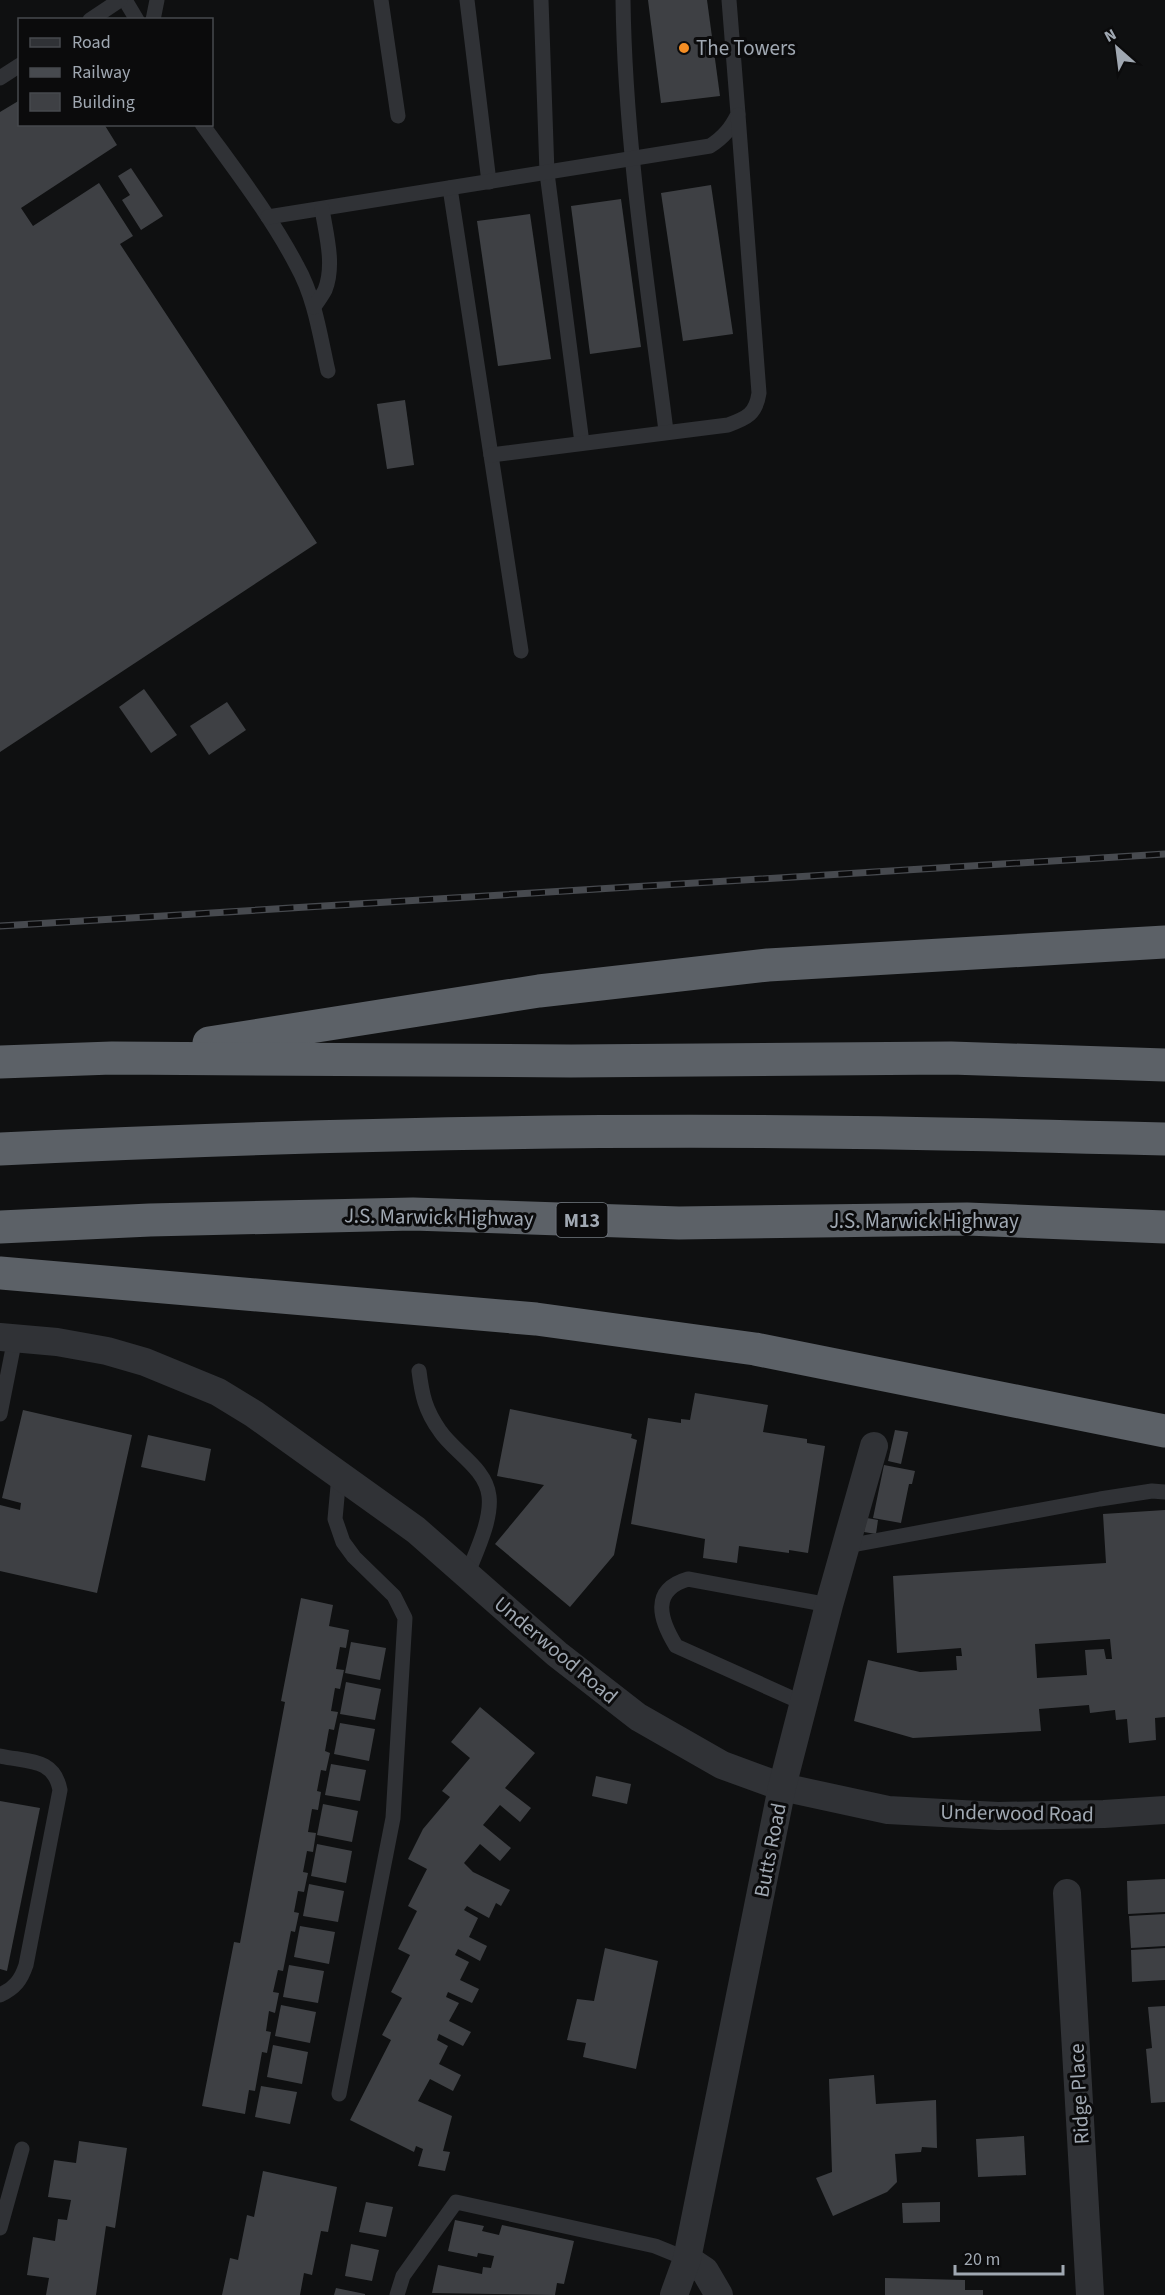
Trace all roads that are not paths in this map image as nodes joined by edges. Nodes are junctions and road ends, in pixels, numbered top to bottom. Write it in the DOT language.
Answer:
graph roads {
  1 [pos="120,0"];
  2 [pos="125,0"];
  3 [pos="157,0"];
  4 [pos="381,0"];
  5 [pos="468,0"];
  6 [pos="540,0"];
  7 [pos="623,0"];
  8 [pos="729,0"];
  9 [pos="93,18"];
  10 [pos="136,18"];
  11 [pos="153,18"];
  12 [pos="18,66"];
  13 [pos="0,78"];
  14 [pos="738,114"];
  15 [pos="398,116"];
  16 [pos="203,126"];
  17 [pos="632,159"];
  18 [pos="547,172"];
  19 [pos="489,182"];
  20 [pos="450,188"];
  21 [pos="322,209"];
  22 [pos="268,217"];
  23 [pos="314,307"];
  24 [pos="328,371"];
  25 [pos="666,431"];
  26 [pos="582,443"];
  27 [pos="491,455"];
  28 [pos="521,651"];
  29 [pos="1165,942"];
  30 [pos="112,1058"];
  31 [pos="0,1062"];
  32 [pos="1165,1065"];
  33 [pos="1165,1138"];
  34 [pos="0,1149"];
  35 [pos="0,1227"];
  36 [pos="1165,1227"];
  37 [pos="0,1274"];
  38 [pos="8,1338"];
  39 [pos="419,1371"];
  40 [pos="0,1414"];
  41 [pos="1165,1431"];
  42 [pos="874,1446"];
  43 [pos="339,1475"];
  44 [pos="1165,1492"];
  45 [pos="847,1546"];
  46 [pos="467,1575"];
  47 [pos="829,1605"];
  48 [pos="804,1704"];
  49 [pos="0,1756"];
  50 [pos="782,1787"];
  51 [pos="1165,1810"];
  52 [pos="1067,1893"];
  53 [pos="0,1995"];
  54 [pos="339,2094"];
  55 [pos="22,2149"];
  56 [pos="0,2228"];
  57 [pos="687,2259"];
  58 [pos="397,2295"];
  59 [pos="674,2295"];
  60 [pos="719,2295"];
  61 [pos="1090,2295"];
  1 -- 9 [label="lane"];
  2 -- 10 [label="lane"];
  3 -- 11 [label="lane"];
  4 -- 15 [label="lane"];
  5 -- 19 [label="lane"];
  6 -- 18 [label="lane"];
  7 -- 17 [label="lane"];
  8 -- 14 [label="lane"];
  12 -- 13 [label="lane"];
  14 -- 17 [label="lane"];
  14 -- 25 [label="lane"];
  16 -- 22 [label="lane"];
  17 -- 18 [label="lane"];
  17 -- 25 [label="lane"];
  18 -- 19 [label="lane"];
  18 -- 26 [label="lane"];
  19 -- 20 [label="lane"];
  20 -- 21 [label="lane"];
  20 -- 27 [label="lane"];
  21 -- 22 [label="lane"];
  21 -- 23 [label="lane"];
  22 -- 23 [label="lane"];
  23 -- 24 [label="lane"];
  25 -- 26 [label="lane"];
  26 -- 27 [label="lane"];
  27 -- 28 [label="lane"];
  29 -- 30 [label="highway"];
  30 -- 31 [label="highway"];
  30 -- 32 [label="highway"];
  33 -- 34 [label="highway"];
  35 -- 36 [label="highway, J.S. Marwick Highway / M13"];
  37 -- 41 [label="highway"];
  38 -- 40 [label="lane"];
  38 -- 43 [label="street, Underwood Road"];
  39 -- 46 [label="lane"];
  42 -- 45 [label="street, Butts Road"];
  43 -- 46 [label="street, Underwood Road"];
  43 -- 54 [label="lane"];
  44 -- 45 [label="lane"];
  45 -- 47 [label="street, Butts Road"];
  46 -- 50 [label="street, Underwood Road"];
  47 -- 48 [label="street, Butts Road"];
  47 -- 48 [label="lane"];
  48 -- 50 [label="street, Butts Road"];
  49 -- 53 [label="lane"];
  50 -- 51 [label="street, Underwood Road"];
  50 -- 57 [label="street, Butts Road"];
  52 -- 61 [label="street, Ridge Place"];
  55 -- 56 [label="lane"];
  57 -- 58 [label="lane"];
  57 -- 59 [label="street, Butts Road"];
  57 -- 60 [label="street"];
}
